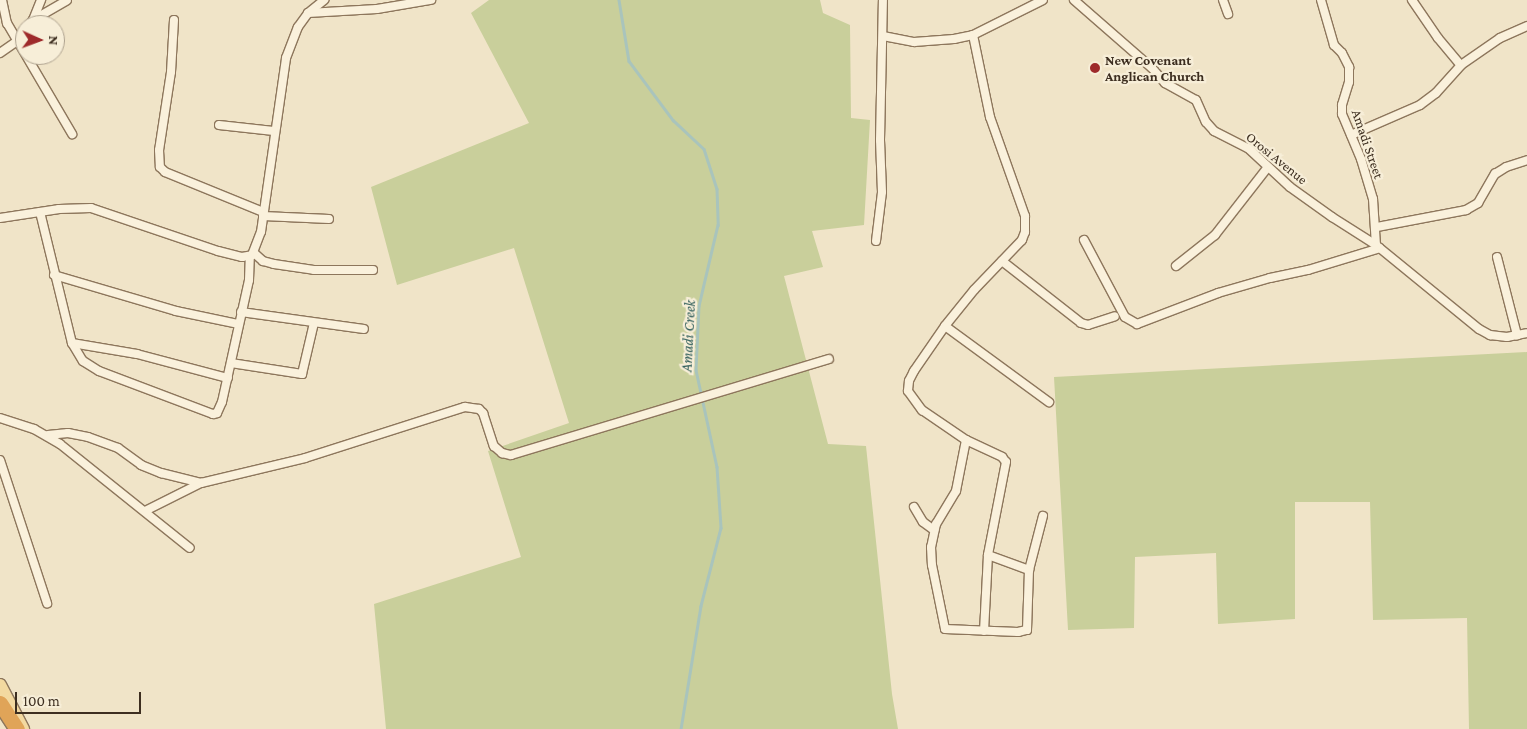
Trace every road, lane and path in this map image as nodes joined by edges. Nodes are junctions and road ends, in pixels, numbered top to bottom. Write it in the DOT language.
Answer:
graph roads {
  1 [pos="2,0"];
  2 [pos="41,0"];
  3 [pos="67,0"];
  4 [pos="324,0"];
  5 [pos="432,0"];
  6 [pos="883,0"];
  7 [pos="1043,0"];
  8 [pos="1074,0"];
  9 [pos="1223,0"];
  10 [pos="1321,0"];
  11 [pos="1412,0"];
  12 [pos="308,13"];
  13 [pos="1228,14"];
  14 [pos="34,15"];
  15 [pos="42,15"];
  16 [pos="174,20"];
  17 [pos="1527,26"];
  18 [pos="973,35"];
  19 [pos="883,36"];
  20 [pos="15,38"];
  21 [pos="15,43"];
  22 [pos="0,54"];
  23 [pos="31,65"];
  24 [pos="1461,65"];
  25 [pos="218,125"];
  26 [pos="274,131"];
  27 [pos="72,134"];
  28 [pos="1351,135"];
  29 [pos="1527,160"];
  30 [pos="1268,167"];
  31 [pos="40,212"];
  32 [pos="263,214"];
  33 [pos="0,218"];
  34 [pos="329,219"];
  35 [pos="1377,226"];
  36 [pos="1084,240"];
  37 [pos="876,241"];
  38 [pos="1378,246"];
  39 [pos="252,255"];
  40 [pos="1497,257"];
  41 [pos="1002,261"];
  42 [pos="1176,266"];
  43 [pos="373,270"];
  44 [pos="54,275"];
  45 [pos="241,312"];
  46 [pos="1115,316"];
  47 [pos="314,323"];
  48 [pos="238,324"];
  49 [pos="945,326"];
  50 [pos="364,329"];
  51 [pos="1527,333"];
  52 [pos="1517,335"];
  53 [pos="72,343"];
  54 [pos="829,359"];
  55 [pos="231,363"];
  56 [pos="228,378"];
  57 [pos="1049,402"];
  58 [pos="0,418"];
  59 [pos="48,436"];
  60 [pos="966,440"];
  61 [pos="0,460"];
  62 [pos="201,483"];
  63 [pos="914,506"];
  64 [pos="145,511"];
  65 [pos="1044,516"];
  66 [pos="934,530"];
  67 [pos="190,548"];
  68 [pos="988,555"];
  69 [pos="1028,570"];
  70 [pos="47,603"];
  71 [pos="984,631"];
  72 [pos="0,685"];
  73 [pos="0,703"];
  74 [pos="17,729"];
  75 [pos="23,729"];
  1 -- 20 [label="street"];
  2 -- 14 [label="street"];
  3 -- 15 [label="street"];
  4 -- 12 [label="street"];
  5 -- 12 [label="street"];
  6 -- 19 [label="street"];
  7 -- 18 [label="street"];
  8 -- 30 [label="street, Orosi Avenue"];
  9 -- 13 [label="street"];
  10 -- 28 [label="street, Amadi Street"];
  11 -- 24 [label="street"];
  12 -- 26 [label="street"];
  16 -- 32 [label="street"];
  17 -- 24 [label="street"];
  18 -- 19 [label="street"];
  18 -- 41 [label="street"];
  19 -- 37 [label="street"];
  21 -- 22 [label="street"];
  23 -- 27 [label="street"];
  24 -- 28 [label="street"];
  25 -- 26 [label="street"];
  26 -- 32 [label="street"];
  28 -- 35 [label="street, Amadi Street"];
  29 -- 35 [label="street"];
  30 -- 38 [label="street, Orosi Avenue"];
  30 -- 42 [label="street"];
  31 -- 33 [label="street"];
  31 -- 39 [label="street"];
  31 -- 44 [label="street"];
  32 -- 34 [label="street"];
  32 -- 39 [label="street"];
  35 -- 38 [label="street, Amadi Street"];
  36 -- 38 [label="street"];
  38 -- 52 [label="street, Orosi Avenue"];
  39 -- 43 [label="street"];
  39 -- 45 [label="street"];
  40 -- 52 [label="street"];
  41 -- 46 [label="street"];
  41 -- 49 [label="street"];
  44 -- 48 [label="street"];
  44 -- 53 [label="street"];
  45 -- 47 [label="street"];
  45 -- 48 [label="street"];
  47 -- 50 [label="street"];
  47 -- 55 [label="street"];
  48 -- 55 [label="street"];
  49 -- 57 [label="street"];
  49 -- 60 [label="street"];
  51 -- 52 [label="street, Orosi Avenue"];
  53 -- 56 [label="street"];
  53 -- 56 [label="street"];
  54 -- 62 [label="street"];
  55 -- 56 [label="street"];
  58 -- 59 [label="street"];
  59 -- 62 [label="street"];
  59 -- 64 [label="street"];
  60 -- 66 [label="street"];
  60 -- 68 [label="street"];
  61 -- 70 [label="street"];
  62 -- 64 [label="street"];
  63 -- 66 [label="street"];
  64 -- 67 [label="street"];
  65 -- 69 [label="street"];
  66 -- 71 [label="street"];
  68 -- 69 [label="street"];
  68 -- 71 [label="street"];
  69 -- 71 [label="street"];
  72 -- 75 [label="main road"];
  73 -- 74 [label="highway"];
}
